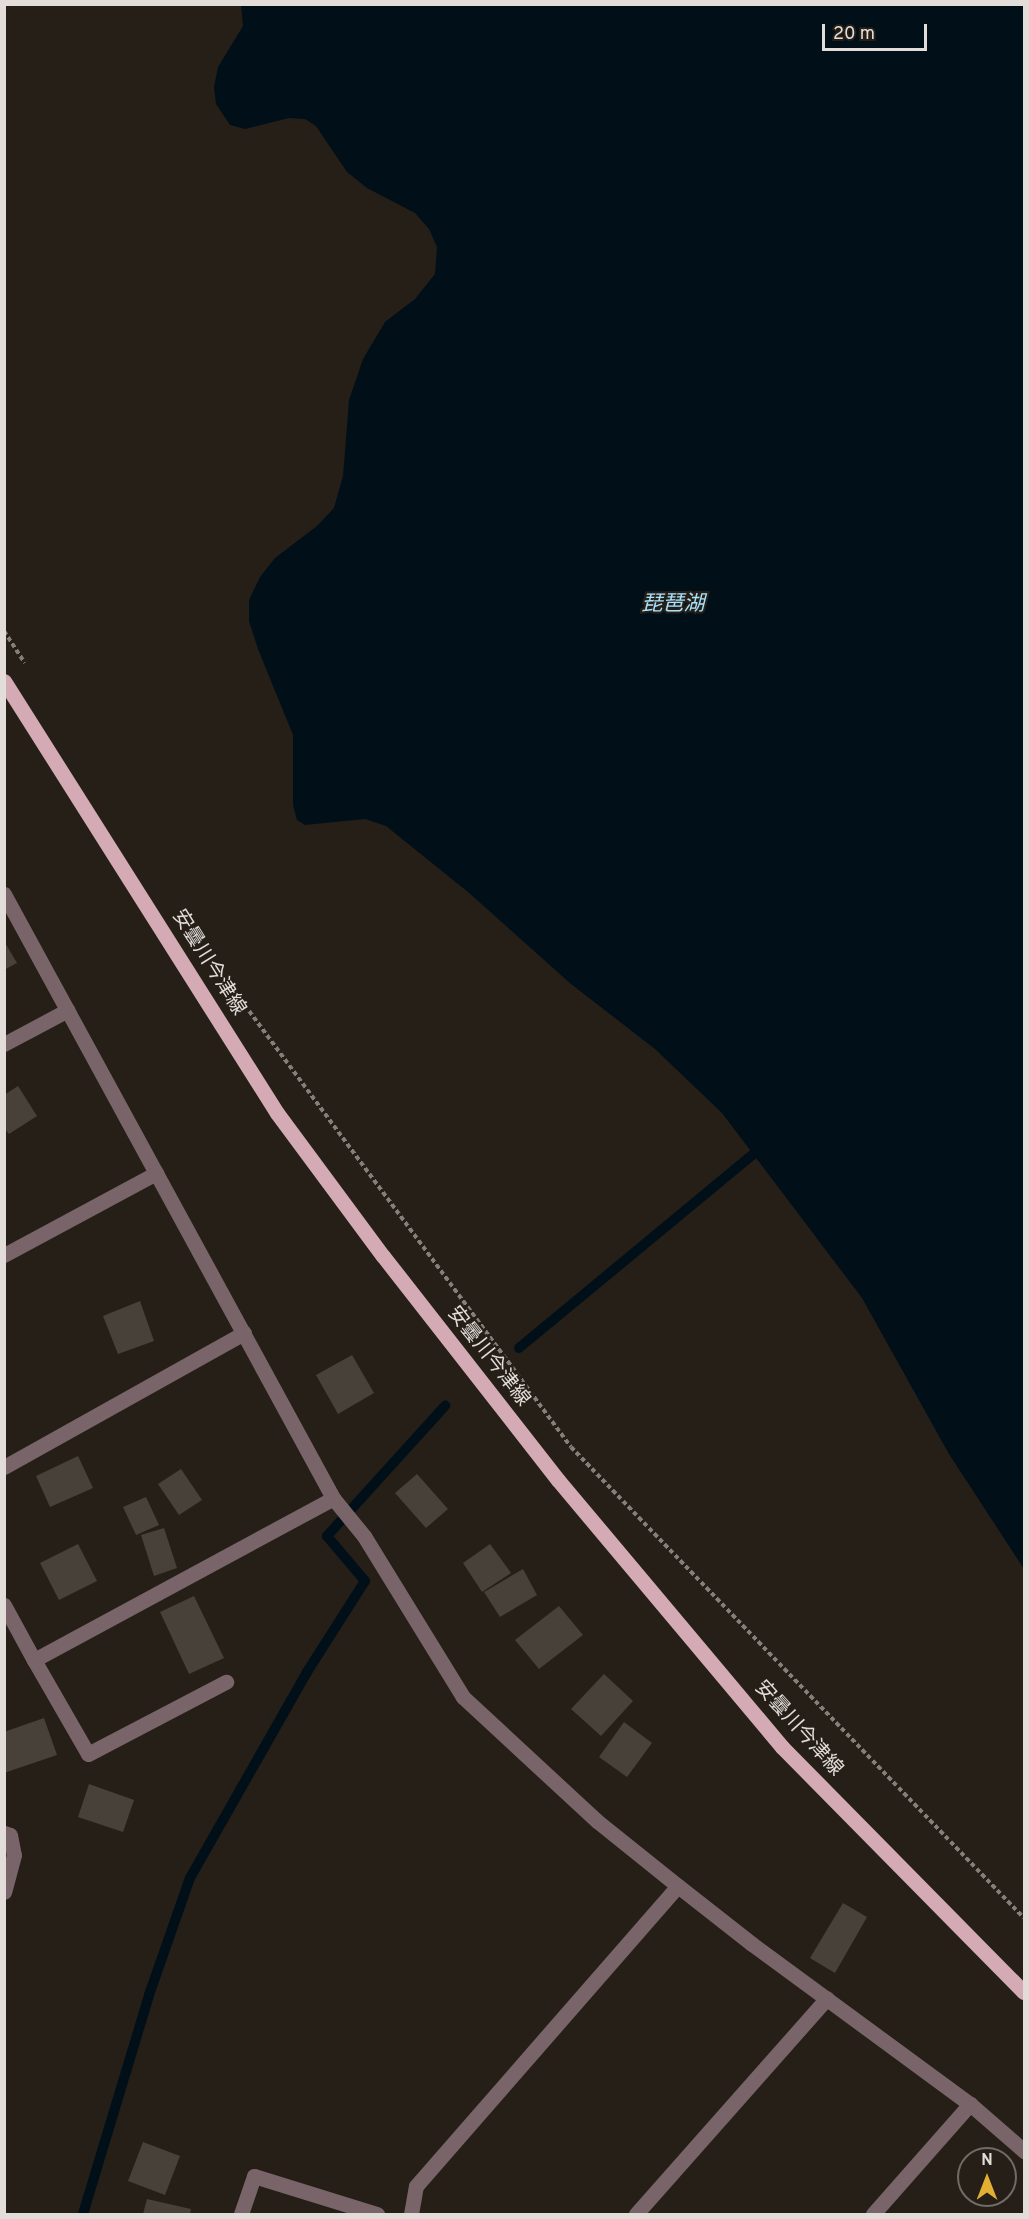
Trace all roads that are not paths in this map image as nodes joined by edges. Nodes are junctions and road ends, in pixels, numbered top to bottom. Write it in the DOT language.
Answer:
graph roads {
  1 [pos="4,681"];
  2 [pos="4,894"];
  3 [pos="68,1010"];
  4 [pos="4,1044"];
  5 [pos="156,1173"];
  6 [pos="4,1255"];
  7 [pos="244,1333"];
  8 [pos="4,1467"];
  9 [pos="336,1502"];
  10 [pos="4,1605"];
  11 [pos="34,1660"];
  12 [pos="226,1682"];
  13 [pos="4,1833"];
  14 [pos="678,1886"];
  15 [pos="4,1892"];
  16 [pos="1024,1992"];
  17 [pos="827,1998"];
  18 [pos="970,2104"];
  19 [pos="1024,2151"];
  20 [pos="242,2214"];
  21 [pos="377,2214"];
  22 [pos="411,2214"];
  23 [pos="636,2214"];
  24 [pos="873,2214"];
  1 -- 16 [label="main road, 安曇川今津線"];
  2 -- 3 [label="street"];
  3 -- 4 [label="street"];
  3 -- 5 [label="street"];
  5 -- 6 [label="street"];
  5 -- 7 [label="street"];
  7 -- 8 [label="street"];
  7 -- 9 [label="street"];
  9 -- 11 [label="street"];
  9 -- 14 [label="street"];
  10 -- 11 [label="street"];
  11 -- 12 [label="street"];
  13 -- 15 [label="street"];
  14 -- 17 [label="street"];
  14 -- 22 [label="street"];
  17 -- 18 [label="street"];
  17 -- 23 [label="street"];
  18 -- 19 [label="street"];
  18 -- 24 [label="street"];
  20 -- 21 [label="street"];
}
